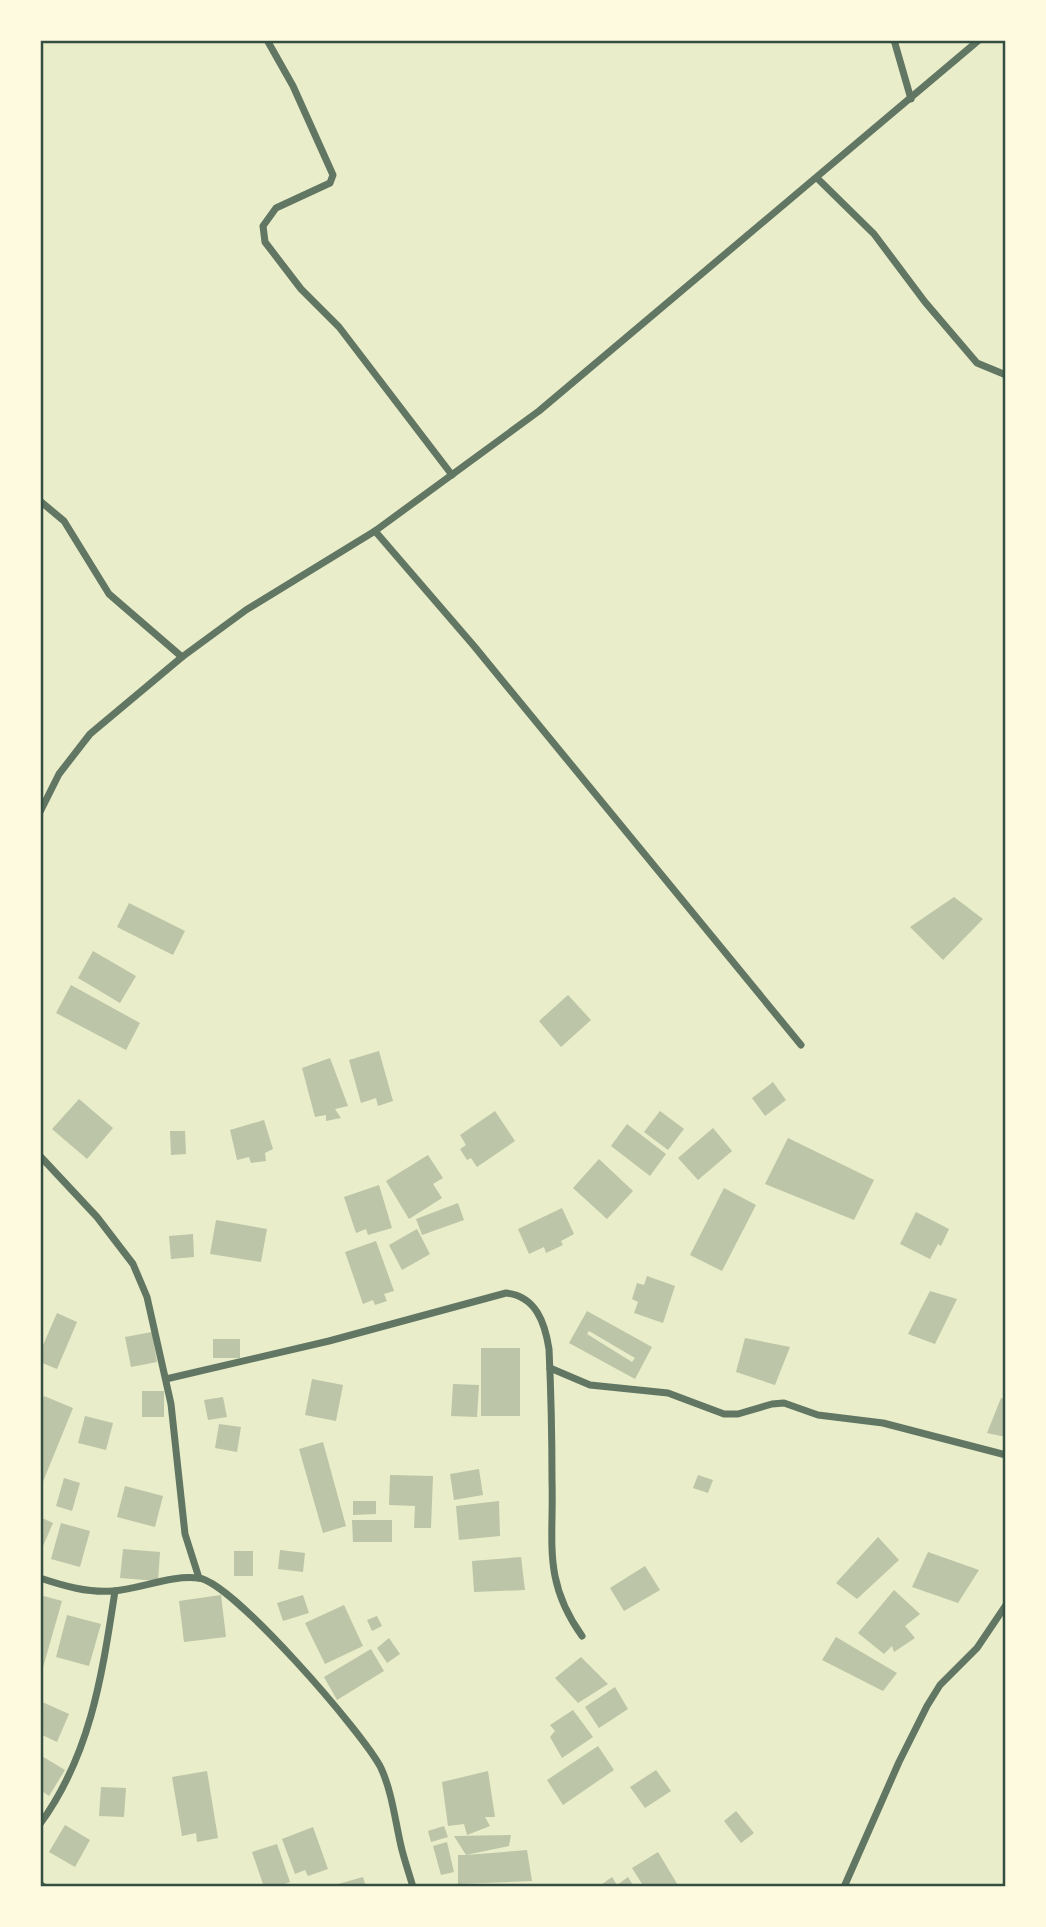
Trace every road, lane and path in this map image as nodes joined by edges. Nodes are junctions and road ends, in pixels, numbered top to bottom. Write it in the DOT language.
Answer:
graph roads {
  1 [pos="267,40"];
  2 [pos="894,40"];
  3 [pos="979,40"];
  4 [pos="911,99"];
  5 [pos="817,178"];
  6 [pos="1006,375"];
  7 [pos="452,475"];
  8 [pos="40,501"];
  9 [pos="375,531"];
  10 [pos="182,657"];
  11 [pos="40,812"];
  12 [pos="801,1045"];
  13 [pos="40,1156"];
  14 [pos="550,1368"];
  15 [pos="166,1379"];
  16 [pos="1006,1455"];
  17 [pos="40,1578"];
  18 [pos="199,1578"];
  19 [pos="115,1591"];
  20 [pos="1006,1605"];
  21 [pos="582,1636"];
  22 [pos="40,1824"];
  23 [pos="413,1887"];
  24 [pos="844,1887"];
  1 -- 7 [label="street"];
  2 -- 4 [label="street"];
  3 -- 4 [label="street"];
  4 -- 5 [label="street"];
  5 -- 6 [label="street"];
  5 -- 7 [label="street"];
  7 -- 9 [label="street"];
  8 -- 10 [label="street"];
  9 -- 10 [label="street"];
  9 -- 12 [label="street"];
  10 -- 11 [label="street"];
  13 -- 15 [label="street"];
  14 -- 15 [label="street"];
  14 -- 16 [label="street"];
  14 -- 21 [label="street"];
  15 -- 18 [label="street"];
  17 -- 19 [label="street"];
  18 -- 19 [label="street"];
  18 -- 23 [label="street"];
  19 -- 22 [label="street"];
  20 -- 24 [label="street"];
}
